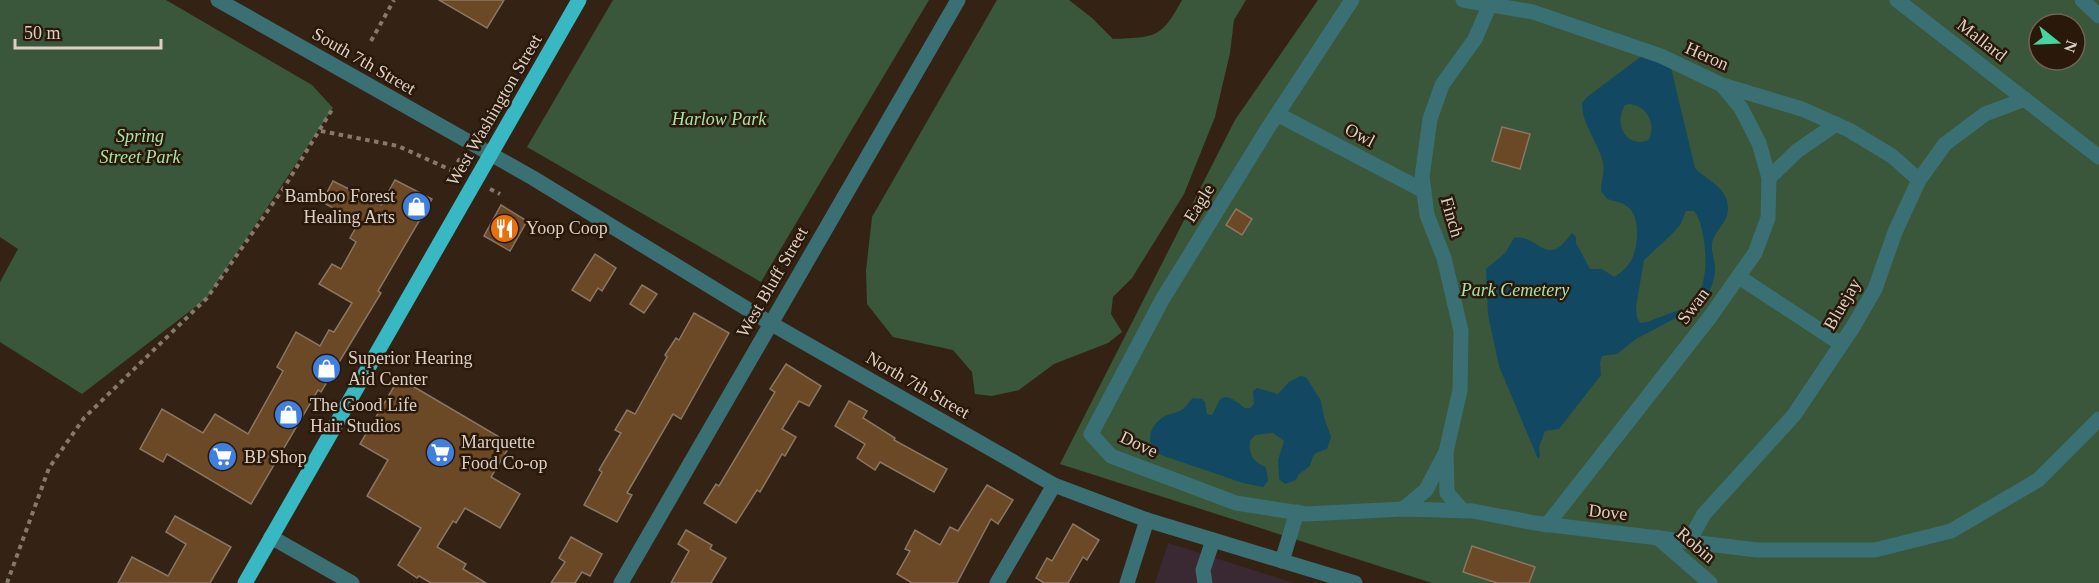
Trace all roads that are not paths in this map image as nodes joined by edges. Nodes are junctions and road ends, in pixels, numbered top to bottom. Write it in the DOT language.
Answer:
graph roads {
  1 [pos="218,0"];
  2 [pos="579,0"];
  3 [pos="958,0"];
  4 [pos="1352,0"];
  5 [pos="1463,0"];
  6 [pos="1897,0"];
  7 [pos="2082,0"];
  8 [pos="1490,4"];
  9 [pos="2099,16"];
  10 [pos="1722,85"];
  11 [pos="2025,99"];
  12 [pos="1277,114"];
  13 [pos="1836,124"];
  14 [pos="491,155"];
  15 [pos="2099,156"];
  16 [pos="1768,178"];
  17 [pos="1919,180"];
  18 [pos="1424,191"];
  19 [pos="1739,277"];
  20 [pos="770,323"];
  21 [pos="1841,344"];
  22 [pos="2099,419"];
  23 [pos="1091,434"];
  24 [pos="1446,452"];
  25 [pos="1054,485"];
  26 [pos="1403,509"];
  27 [pos="1463,511"];
  28 [pos="1297,512"];
  29 [pos="1147,520"];
  30 [pos="1547,525"];
  31 [pos="271,537"];
  32 [pos="1657,537"];
  33 [pos="1213,540"];
  34 [pos="1689,541"];
  35 [pos="1282,561"];
  36 [pos="244,583"];
  37 [pos="352,583"];
  38 [pos="621,583"];
  39 [pos="997,583"];
  40 [pos="1127,583"];
  41 [pos="1205,583"];
  42 [pos="1355,583"];
  43 [pos="1710,583"];
  1 -- 14 [label="street, South 7th Street"];
  2 -- 14 [label="main road, West Washington Street"];
  3 -- 20 [label="street, West Bluff Street"];
  4 -- 12 [label="street, Eagle"];
  5 -- 8 [label="street, Heron"];
  6 -- 11 [label="street, Mallard"];
  7 -- 9 [label="street"];
  8 -- 10 [label="street, Heron"];
  8 -- 18 [label="street, Finch"];
  10 -- 13 [label="street, Heron"];
  10 -- 16 [label="street, Swan"];
  11 -- 15 [label="street, Mallard"];
  11 -- 17 [label="street, Bluejay"];
  12 -- 18 [label="street, Owl"];
  12 -- 23 [label="street, Eagle"];
  13 -- 16 [label="street"];
  13 -- 17 [label="street, Heron"];
  14 -- 20 [label="street, North 7th Street"];
  14 -- 31 [label="main road, West Washington Street"];
  16 -- 19 [label="street, Swan"];
  17 -- 21 [label="street, Bluejay"];
  18 -- 24 [label="street, Finch"];
  19 -- 21 [label="street"];
  19 -- 30 [label="street, Swan"];
  20 -- 25 [label="street, North 7th Street"];
  20 -- 38 [label="street, West Bluff Street"];
  21 -- 34 [label="street, Bluejay"];
  22 -- 34 [label="street, Dove"];
  23 -- 28 [label="street, Dove"];
  24 -- 26 [label="street, Finch"];
  24 -- 27 [label="street, Finch"];
  25 -- 29 [label="street, North 7th Street"];
  25 -- 39 [label="street"];
  26 -- 27 [label="street, Dove"];
  26 -- 28 [label="street, Dove"];
  27 -- 30 [label="street, Dove"];
  28 -- 35 [label="street"];
  29 -- 33 [label="street, North 7th Street"];
  29 -- 40 [label="street"];
  30 -- 32 [label="street, Dove"];
  31 -- 36 [label="main road, West Washington Street"];
  31 -- 37 [label="street"];
  32 -- 34 [label="street, Dove"];
  32 -- 43 [label="street, Robin"];
  33 -- 35 [label="street, North 7th Street"];
  33 -- 41 [label="street"];
  35 -- 42 [label="street, North 7th Street"];
}
